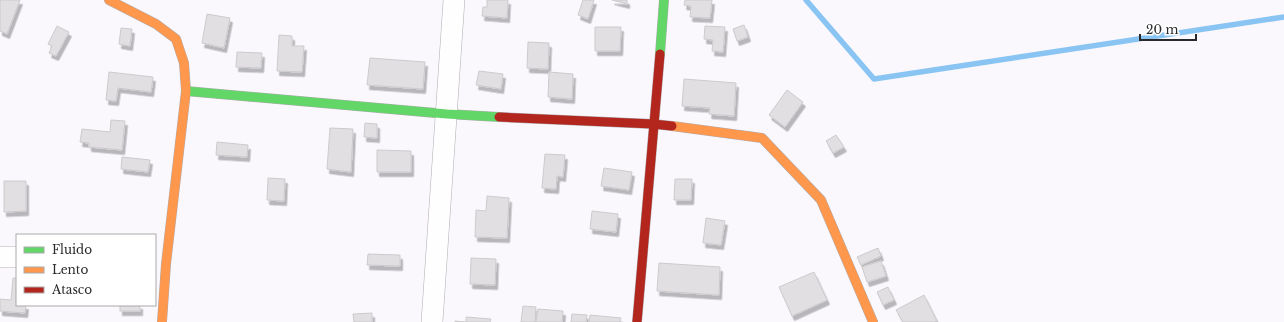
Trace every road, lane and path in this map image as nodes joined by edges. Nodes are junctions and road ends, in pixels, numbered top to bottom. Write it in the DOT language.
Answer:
graph roads {
  1 [pos="109,0"];
  2 [pos="454,0"];
  3 [pos="664,0"];
  4 [pos="186,91"];
  5 [pos="447,114"];
  6 [pos="653,124"];
  7 [pos="0,257"];
  8 [pos="16,258"];
  9 [pos="160,264"];
  10 [pos="162,322"];
  11 [pos="432,322"];
  12 [pos="637,322"];
  13 [pos="872,322"];
  1 -- 4 [label="street"];
  2 -- 5 [label="street"];
  3 -- 6 [label="street"];
  4 -- 5 [label="street"];
  4 -- 9 [label="street"];
  5 -- 6 [label="street"];
  5 -- 11 [label="street"];
  6 -- 12 [label="street"];
  6 -- 13 [label="street"];
  7 -- 8 [label="street"];
  9 -- 10 [label="street"];
}
